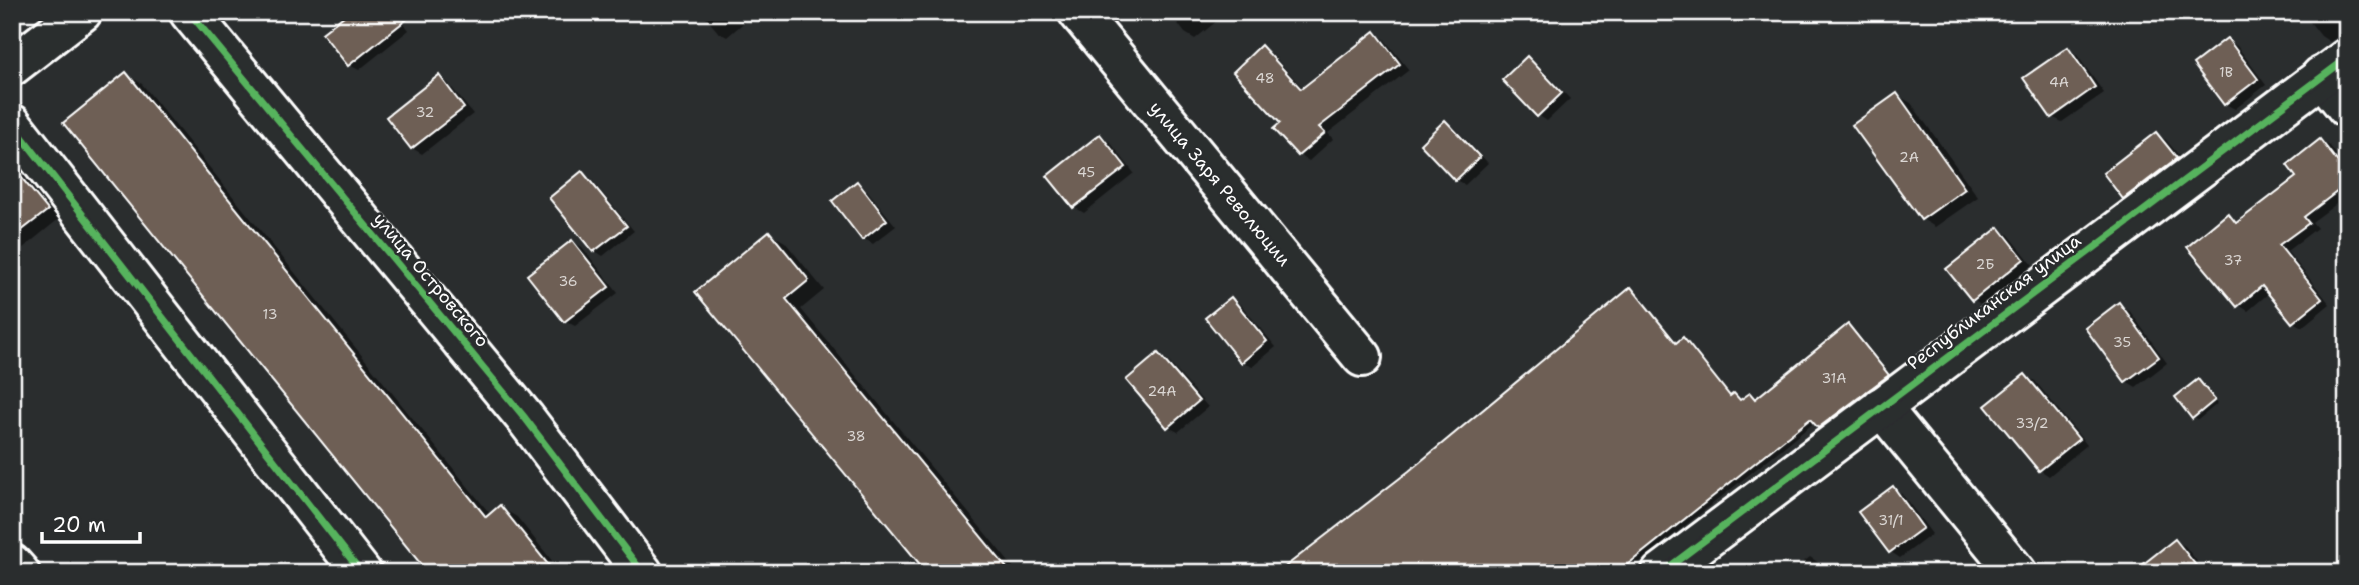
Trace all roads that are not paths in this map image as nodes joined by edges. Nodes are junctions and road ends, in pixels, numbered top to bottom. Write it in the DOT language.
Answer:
graph roads {
  1 [pos="82,12"];
  2 [pos="189,12"];
  3 [pos="1078,12"];
  4 [pos="12,66"];
  5 [pos="2334,67"];
  6 [pos="2347,108"];
  7 [pos="12,124"];
  8 [pos="1362,357"];
  9 [pos="1881,407"];
  10 [pos="12,564"];
  11 [pos="20,573"];
  12 [pos="362,573"];
  13 [pos="643,573"];
  14 [pos="1661,573"];
  15 [pos="2017,573"];
  1 -- 4 [label="street"];
  2 -- 13 [label="street, улица Островского"];
  3 -- 8 [label="street, улица Заря Революции"];
  5 -- 6 [label="street"];
  5 -- 9 [label="street, Республиканская улица"];
  7 -- 12 [label="street"];
  9 -- 14 [label="street, Республиканская улица"];
  9 -- 15 [label="street"];
  10 -- 11 [label="street"];
}
